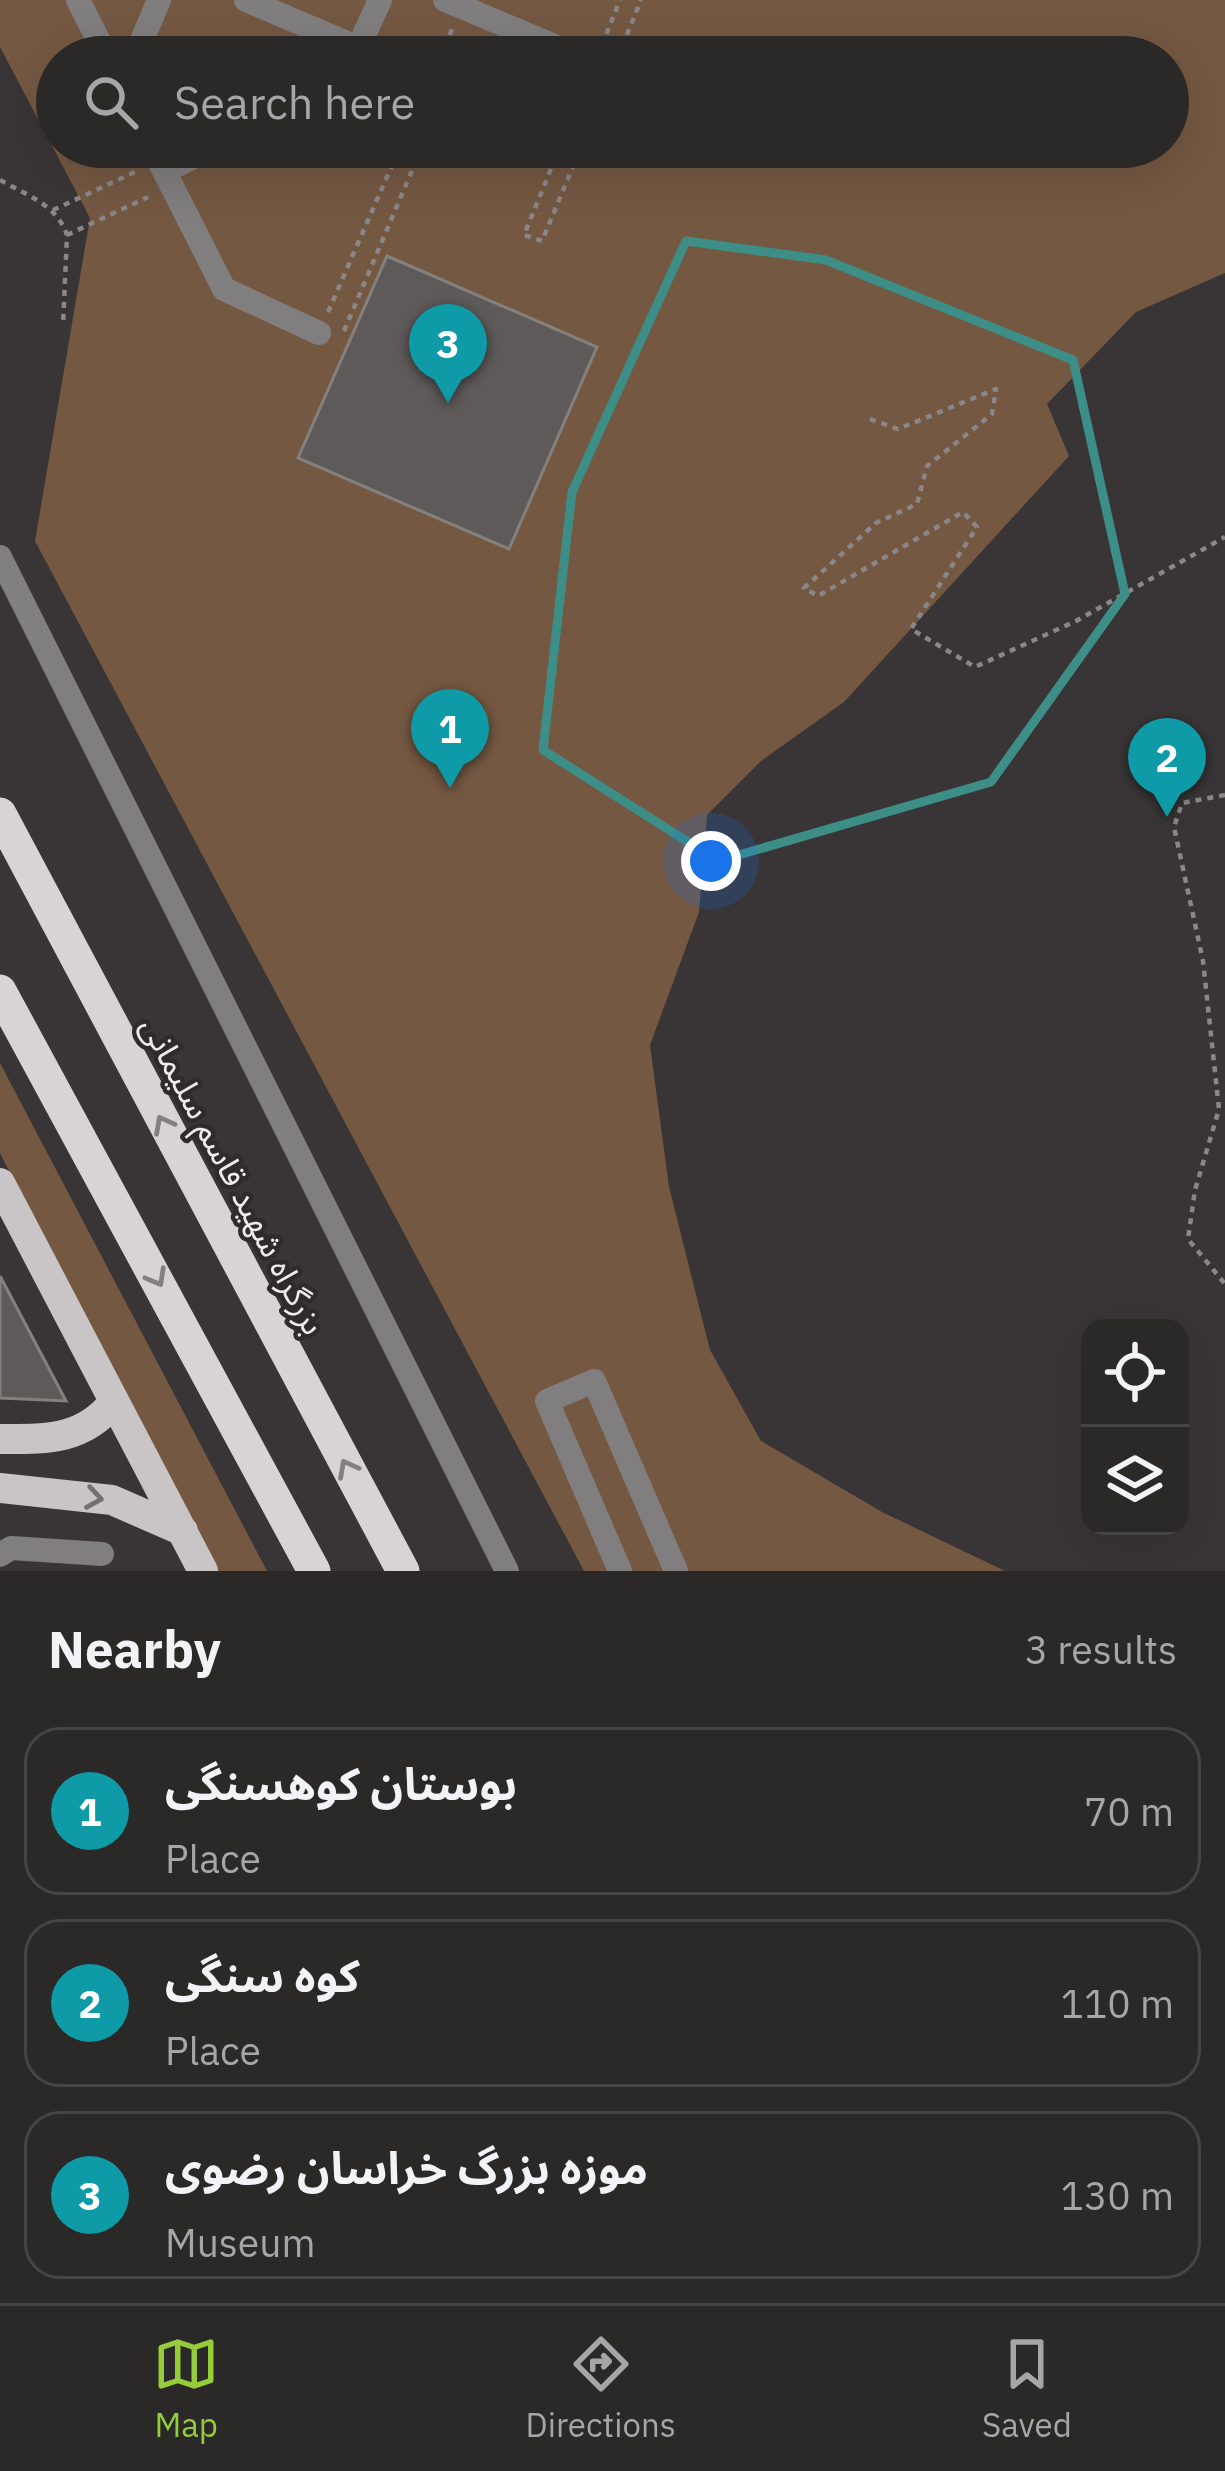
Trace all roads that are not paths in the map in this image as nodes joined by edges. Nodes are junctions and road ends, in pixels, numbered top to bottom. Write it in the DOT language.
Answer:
graph roads {
  1 [pos="78,0"];
  2 [pos="159,0"];
  3 [pos="246,0"];
  4 [pos="380,0"];
  5 [pos="445,0"];
  6 [pos="283,7"];
  7 [pos="96,36"];
  8 [pos="144,36"];
  9 [pos="334,36"];
  10 [pos="370,36"];
  11 [pos="531,36"];
  12 [pos="163,168"];
  13 [pos="328,340"];
  14 [pos="0,557"];
  15 [pos="0,814"];
  16 [pos="0,991"];
  17 [pos="0,1183"];
  18 [pos="113,1403"];
  19 [pos="0,1439"];
  20 [pos="0,1488"];
  21 [pos="183,1531"];
  22 [pos="102,1554"];
  23 [pos="0,1555"];
  24 [pos="203,1571"];
  25 [pos="314,1571"];
  26 [pos="403,1571"];
  27 [pos="508,1571"];
  28 [pos="620,1571"];
  29 [pos="676,1571"];
  1 -- 7 [label="street"];
  2 -- 8 [label="street"];
  3 -- 6 [label="street"];
  4 -- 10 [label="street"];
  5 -- 11 [label="street"];
  6 -- 9 [label="street"];
  12 -- 13 [label="street"];
  14 -- 27 [label="street"];
  26 -- 15 [label="highway, بزرگراه شهید قاسم سلیمانی, one-way"];
  16 -- 25 [label="highway, one-way"];
  17 -- 18 [label="main road"];
  18 -- 19 [label="main road"];
  18 -- 21 [label="main road"];
  20 -- 21 [label="main road, one-way"];
  21 -- 24 [label="main road"];
  22 -- 23 [label="street"];
  28 -- 29 [label="street"];
}
